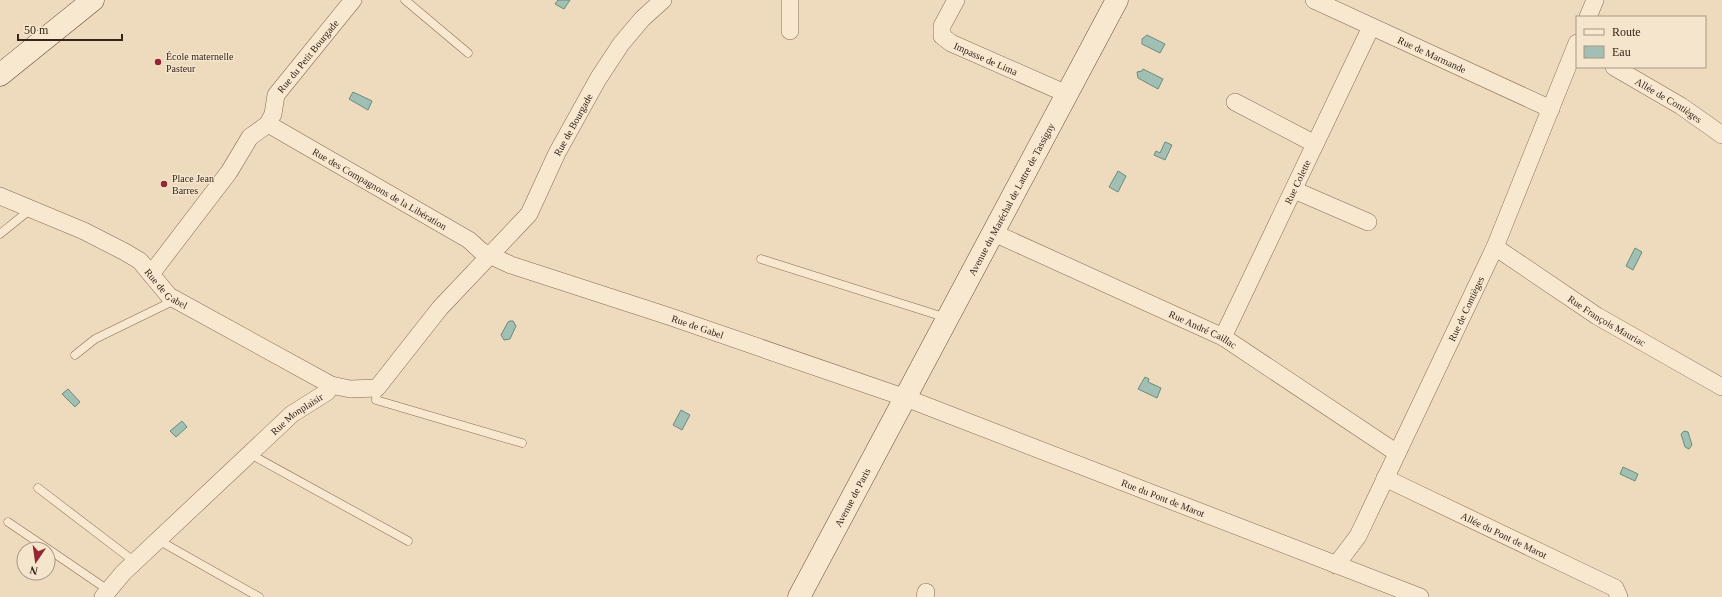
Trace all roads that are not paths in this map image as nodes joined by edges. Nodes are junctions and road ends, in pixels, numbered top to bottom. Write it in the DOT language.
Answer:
graph roads {
  1 [pos="93,0"];
  2 [pos="353,0"];
  3 [pos="405,0"];
  4 [pos="663,0"];
  5 [pos="790,0"];
  6 [pos="956,0"];
  7 [pos="1117,0"];
  8 [pos="1314,0"];
  9 [pos="1594,0"];
  10 [pos="1588,16"];
  11 [pos="1371,27"];
  12 [pos="790,31"];
  13 [pos="1576,47"];
  14 [pos="468,53"];
  15 [pos="1616,68"];
  16 [pos="0,75"];
  17 [pos="1067,94"];
  18 [pos="1235,102"];
  19 [pos="1551,109"];
  20 [pos="268,124"];
  21 [pos="1722,136"];
  22 [pos="1315,144"];
  23 [pos="1294,190"];
  24 [pos="0,196"];
  25 [pos="31,209"];
  26 [pos="1368,222"];
  27 [pos="994,233"];
  28 [pos="0,234"];
  29 [pos="1495,247"];
  30 [pos="490,255"];
  31 [pos="761,259"];
  32 [pos="151,274"];
  33 [pos="176,300"];
  34 [pos="948,318"];
  35 [pos="1224,337"];
  36 [pos="75,355"];
  37 [pos="331,385"];
  38 [pos="1722,387"];
  39 [pos="377,388"];
  40 [pos="906,398"];
  41 [pos="522,443"];
  42 [pos="1397,453"];
  43 [pos="250,454"];
  44 [pos="1385,478"];
  45 [pos="38,488"];
  46 [pos="8,522"];
  47 [pos="158,540"];
  48 [pos="36,541"];
  49 [pos="408,541"];
  50 [pos="56,555"];
  51 [pos="135,562"];
  52 [pos="1336,565"];
  53 [pos="106,594"];
  54 [pos="259,597"];
  55 [pos="799,597"];
  56 [pos="1420,597"];
  57 [pos="1619,597"];
  1 -- 16 [label="main road"];
  2 -- 20 [label="street, Rue du Petit Bourgade"];
  3 -- 14 [label="lane"];
  4 -- 30 [label="street, Rue de Bourgade"];
  5 -- 12 [label="street"];
  6 -- 17 [label="street, Impasse de Lima"];
  7 -- 17 [label="main road, Avenue du Maréchal de Lattre de Tassigny"];
  8 -- 11 [label="street, Rue de Marmande"];
  9 -- 10 [label="street"];
  11 -- 19 [label="street, Rue de Marmande"];
  11 -- 22 [label="street, Rue Colette"];
  13 -- 19 [label="street, Rue de Contièges"];
  15 -- 21 [label="street, Allée de Contièges"];
  17 -- 27 [label="main road, Avenue du Maréchal de Lattre de Tassigny"];
  18 -- 22 [label="street"];
  19 -- 29 [label="street, Rue de Contièges"];
  20 -- 30 [label="street, Rue des Compagnons de la Libération"];
  20 -- 32 [label="street"];
  22 -- 23 [label="street, Rue Colette"];
  23 -- 26 [label="street"];
  23 -- 35 [label="street, Rue Colette"];
  24 -- 25 [label="street, Rue de Gabel"];
  25 -- 28 [label="lane"];
  25 -- 32 [label="street, Rue de Gabel"];
  27 -- 34 [label="main road, Avenue du Maréchal de Lattre de Tassigny"];
  27 -- 35 [label="street, Rue André Caillac"];
  29 -- 38 [label="street, Rue François Mauriac"];
  29 -- 42 [label="street, Rue de Contièges"];
  30 -- 39 [label="street"];
  30 -- 40 [label="street, Rue de Gabel"];
  31 -- 34 [label="lane"];
  32 -- 33 [label="street, Rue de Gabel"];
  33 -- 36 [label="lane"];
  33 -- 37 [label="street, Rue de Gabel"];
  34 -- 40 [label="main road, Avenue du Maréchal de Lattre de Tassigny"];
  35 -- 42 [label="street, Rue André Caillac"];
  37 -- 39 [label="street, Rue Monplaisir"];
  37 -- 43 [label="street, Rue Monplaisir"];
  39 -- 41 [label="lane"];
  40 -- 52 [label="street, Rue du Pont de Marot"];
  40 -- 55 [label="main road, Avenue de Paris"];
  42 -- 44 [label="street, Rue de Contièges"];
  43 -- 47 [label="street, Rue Monplaisir"];
  43 -- 49 [label="lane"];
  44 -- 52 [label="street, Rue de Contièges"];
  44 -- 57 [label="street, Allée du Pont de Marot"];
  45 -- 51 [label="lane"];
  46 -- 48 [label="lane"];
  47 -- 51 [label="street, Rue Monplaisir"];
  47 -- 54 [label="lane"];
  50 -- 53 [label="lane"];
  51 -- 53 [label="street, Rue Monplaisir"];
  52 -- 56 [label="street, Rue du Pont de Marot"];
}
